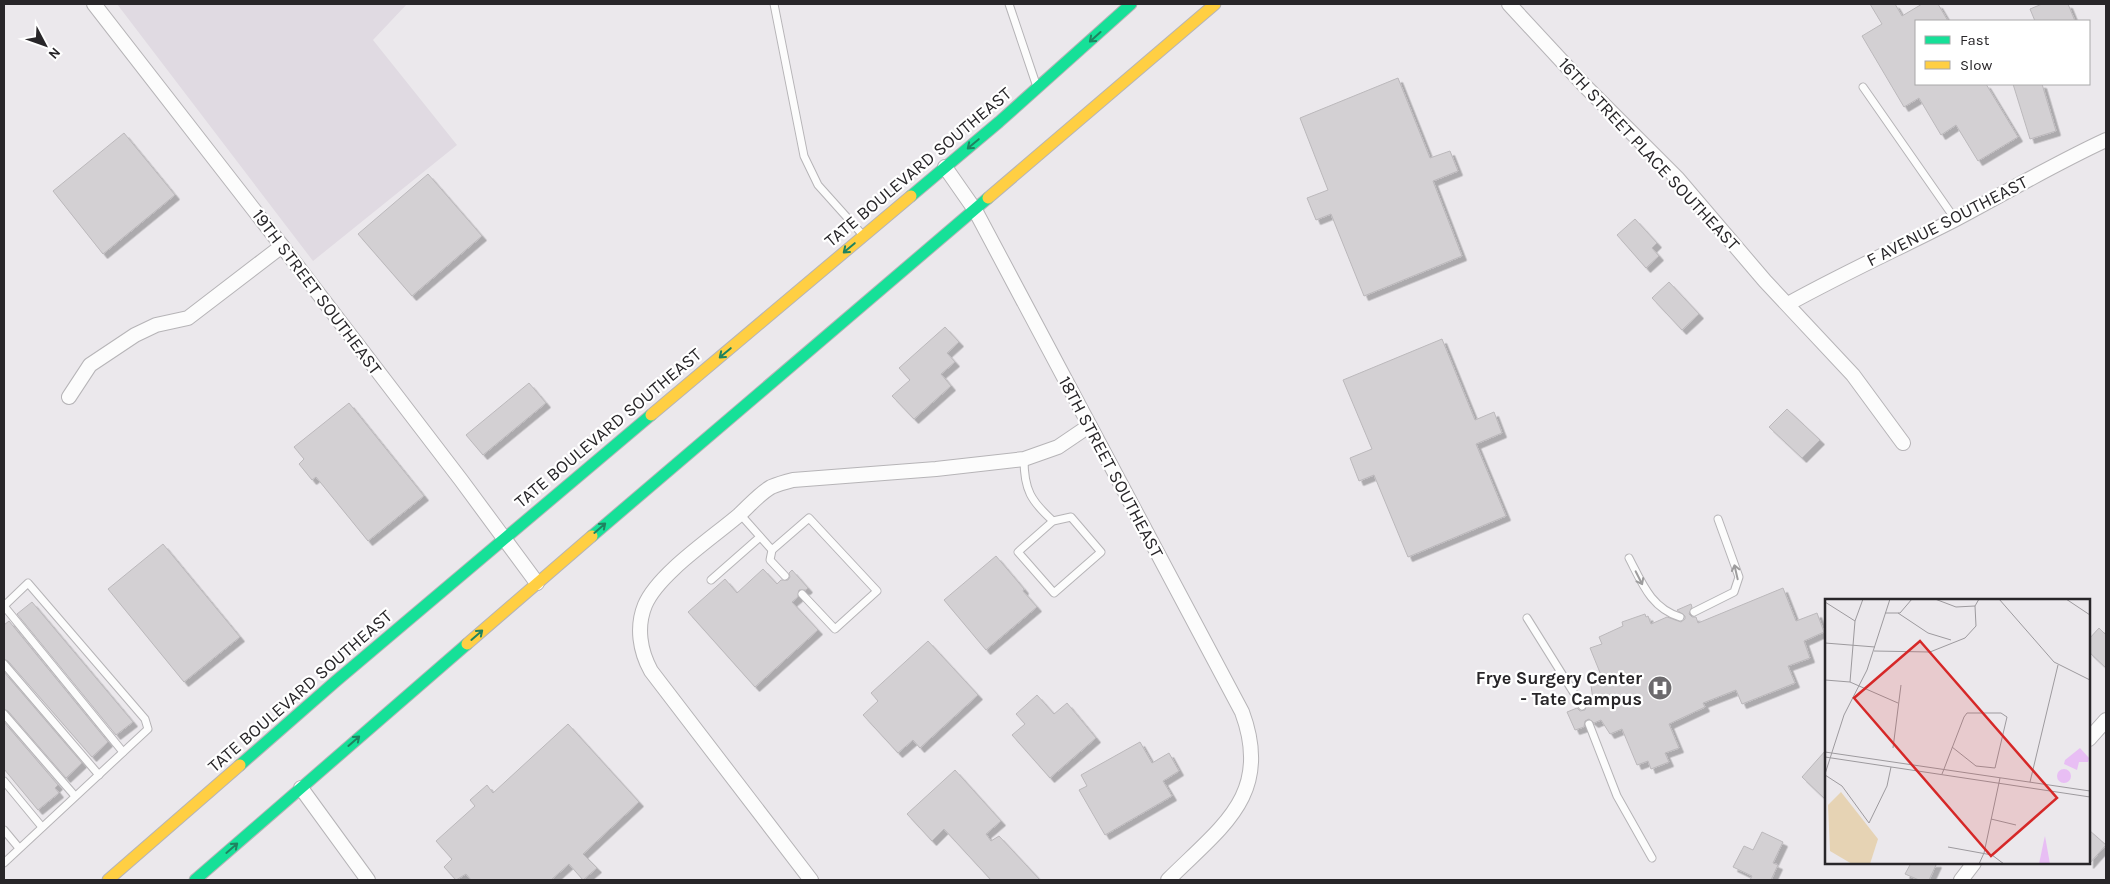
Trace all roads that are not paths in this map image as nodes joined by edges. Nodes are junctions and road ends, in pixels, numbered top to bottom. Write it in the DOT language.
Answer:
graph roads {
  1 [pos="94,4"];
  2 [pos="774,4"];
  3 [pos="1009,4"];
  4 [pos="1132,4"];
  5 [pos="1215,4"];
  6 [pos="1510,4"];
  7 [pos="1863,88"];
  8 [pos="1038,89"];
  9 [pos="2106,140"];
  10 [pos="946,167"];
  11 [pos="975,210"];
  12 [pos="1955,219"];
  13 [pos="864,236"];
  14 [pos="282,246"];
  15 [pos="1788,304"];
  16 [pos="69,397"];
  17 [pos="1089,426"];
  18 [pos="1903,443"];
  19 [pos="1024,459"];
  20 [pos="740,514"];
  21 [pos="1718,519"];
  22 [pos="1053,521"];
  23 [pos="760,536"];
  24 [pos="504,539"];
  25 [pos="772,550"];
  26 [pos="1629,558"];
  27 [pos="785,576"];
  28 [pos="711,580"];
  29 [pos="537,583"];
  30 [pos="802,594"];
  31 [pos="4,606"];
  32 [pos="1694,612"];
  33 [pos="1680,617"];
  34 [pos="1527,618"];
  35 [pos="4,664"];
  36 [pos="1582,706"];
  37 [pos="4,714"];
  38 [pos="2106,720"];
  39 [pos="1589,724"];
  40 [pos="2090,738"];
  41 [pos="123,752"];
  42 [pos="98,775"];
  43 [pos="4,781"];
  44 [pos="301,788"];
  45 [pos="75,796"];
  46 [pos="42,827"];
  47 [pos="4,830"];
  48 [pos="19,848"];
  49 [pos="1652,858"];
  50 [pos="4,862"];
  51 [pos="1973,864"];
  52 [pos="108,880"];
  53 [pos="196,880"];
  54 [pos="368,880"];
  55 [pos="811,880"];
  56 [pos="1168,880"];
  57 [pos="1961,880"];
  1 -- 14 [label="street, 19TH STREET SOUTHEAST"];
  2 -- 13 [label="lane"];
  3 -- 8 [label="lane"];
  4 -- 8 [label="main road, TATE BOULEVARD SOUTHEAST, one-way"];
  5 -- 11 [label="main road"];
  6 -- 15 [label="street, 16TH STREET PLACE SOUTHEAST"];
  7 -- 12 [label="lane"];
  8 -- 10 [label="main road, TATE BOULEVARD SOUTHEAST, one-way"];
  9 -- 12 [label="street, F AVENUE SOUTHEAST"];
  10 -- 11 [label="street, 18TH STREET SOUTHEAST"];
  10 -- 13 [label="main road, TATE BOULEVARD SOUTHEAST"];
  11 -- 17 [label="street, 18TH STREET SOUTHEAST"];
  29 -- 11 [label="main road, one-way"];
  12 -- 15 [label="street, F AVENUE SOUTHEAST"];
  13 -- 24 [label="main road, TATE BOULEVARD SOUTHEAST, one-way"];
  14 -- 16 [label="street"];
  14 -- 24 [label="street, 19TH STREET SOUTHEAST"];
  15 -- 18 [label="street, 16TH STREET PLACE SOUTHEAST"];
  17 -- 19 [label="street"];
  17 -- 56 [label="street, 18TH STREET SOUTHEAST"];
  19 -- 20 [label="street"];
  19 -- 22 [label="lane"];
  20 -- 23 [label="lane"];
  20 -- 55 [label="street"];
  32 -- 21 [label="lane, one-way"];
  22 -- 22 [label="lane"];
  23 -- 25 [label="lane"];
  23 -- 28 [label="lane"];
  24 -- 29 [label="street, 19TH STREET SOUTHEAST"];
  24 -- 52 [label="main road, TATE BOULEVARD SOUTHEAST"];
  25 -- 27 [label="lane"];
  25 -- 30 [label="lane"];
  26 -- 33 [label="lane, one-way"];
  44 -- 29 [label="main road, one-way"];
  31 -- 41 [label="lane"];
  31 -- 41 [label="lane"];
  34 -- 36 [label="lane"];
  35 -- 42 [label="lane"];
  37 -- 45 [label="lane"];
  38 -- 40 [label="street"];
  39 -- 49 [label="lane"];
  41 -- 42 [label="lane"];
  42 -- 45 [label="lane"];
  43 -- 46 [label="lane"];
  53 -- 44 [label="main road, one-way"];
  44 -- 54 [label="street"];
  45 -- 46 [label="lane"];
  46 -- 48 [label="lane"];
  47 -- 48 [label="lane"];
  48 -- 50 [label="lane"];
  51 -- 57 [label="street"];
}
